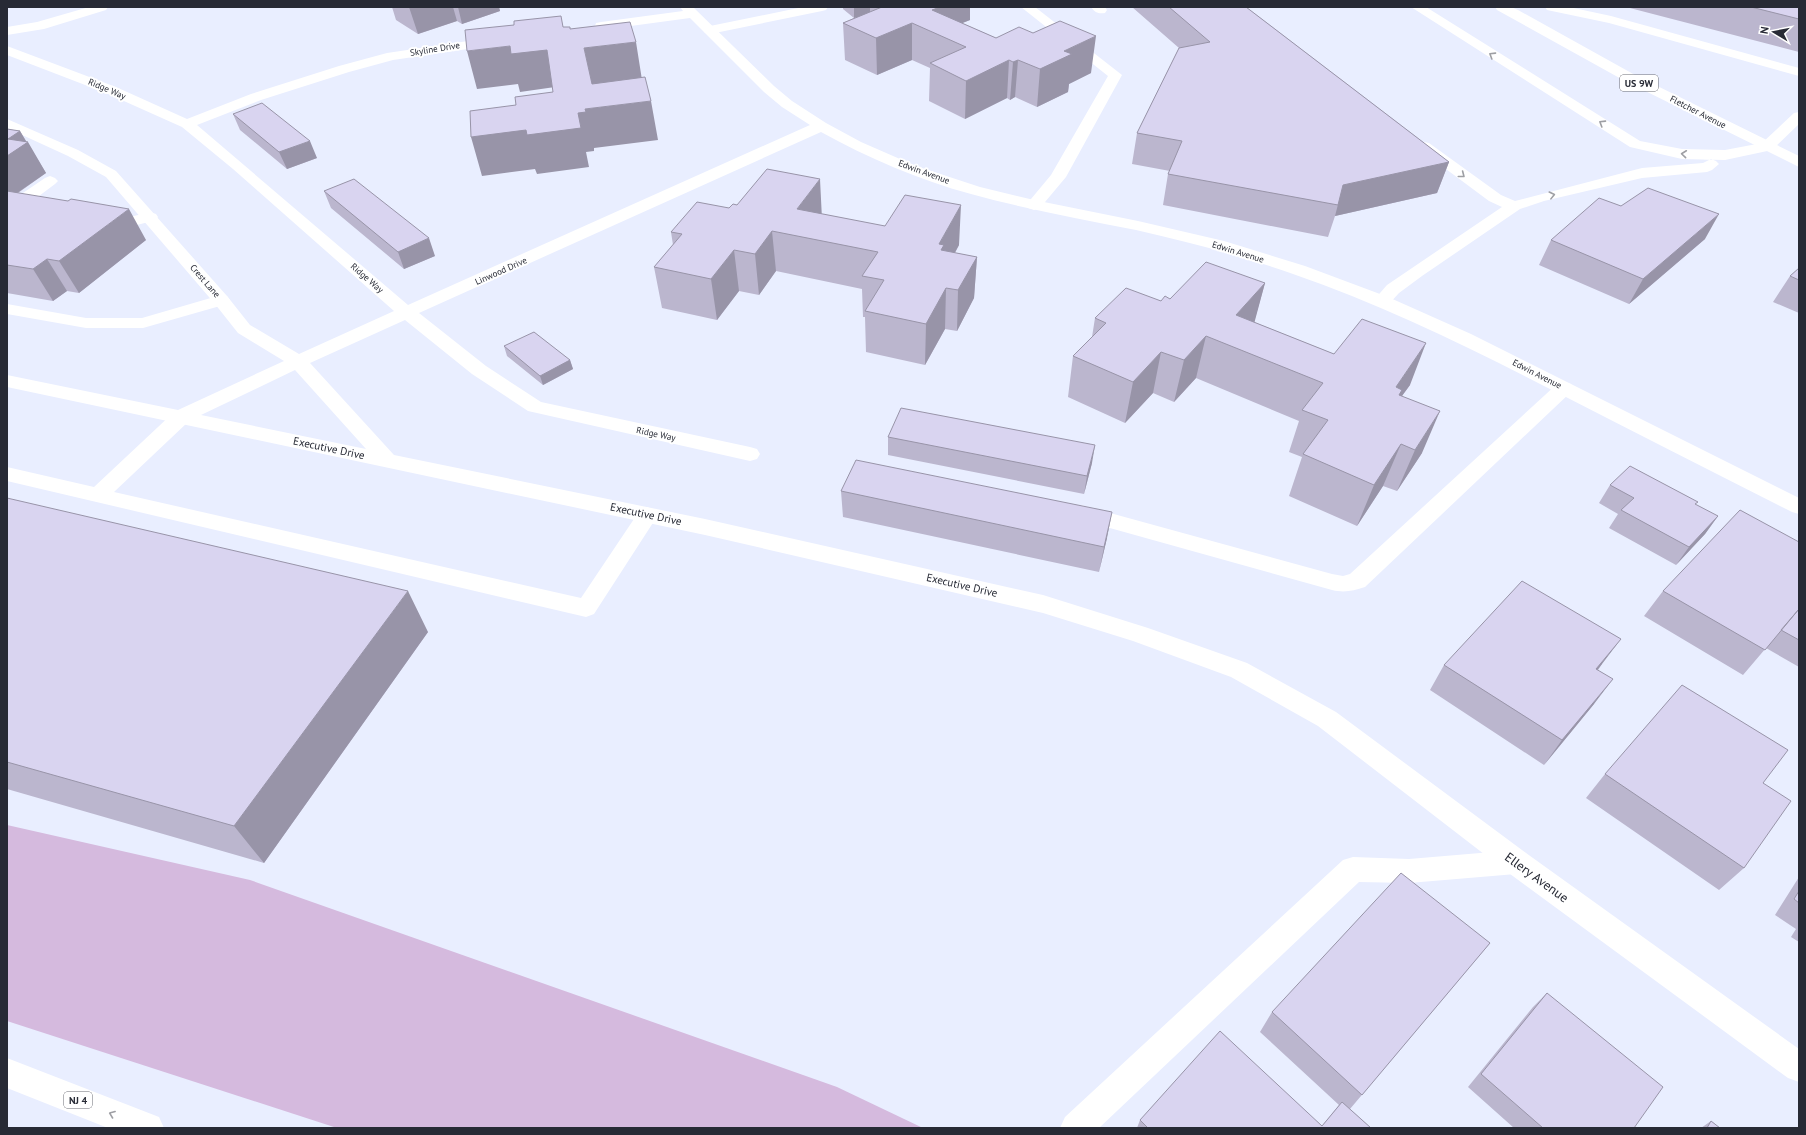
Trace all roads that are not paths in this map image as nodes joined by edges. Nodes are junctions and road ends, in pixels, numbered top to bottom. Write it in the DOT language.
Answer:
graph roads {
  1 [pos="102,7"];
  2 [pos="822,7"];
  3 [pos="1026,7"];
  4 [pos="1417,7"];
  5 [pos="1501,7"];
  6 [pos="1551,7"];
  7 [pos="690,10"];
  8 [pos="1511,10"];
  9 [pos="585,29"];
  10 [pos="710,30"];
  11 [pos="7,31"];
  12 [pos="507,39"];
  13 [pos="7,50"];
  14 [pos="1799,72"];
  15 [pos="1799,116"];
  16 [pos="7,123"];
  17 [pos="187,124"];
  18 [pos="821,126"];
  19 [pos="1415,138"];
  20 [pos="1635,144"];
  21 [pos="1767,147"];
  22 [pos="1723,155"];
  23 [pos="1799,162"];
  24 [pos="1642,173"];
  25 [pos="50,181"];
  26 [pos="1034,205"];
  27 [pos="1514,206"];
  28 [pos="47,214"];
  29 [pos="150,218"];
  30 [pos="94,221"];
  31 [pos="221,300"];
  32 [pos="1382,301"];
  33 [pos="7,309"];
  34 [pos="407,313"];
  35 [pos="298,362"];
  36 [pos="7,381"];
  37 [pos="1564,388"];
  38 [pos="181,417"];
  39 [pos="750,454"];
  40 [pos="388,461"];
  41 [pos="7,474"];
  42 [pos="98,496"];
  43 [pos="1799,506"];
  44 [pos="1065,509"];
  45 [pos="647,515"];
  46 [pos="1273,689"];
  47 [pos="1516,862"];
  48 [pos="1799,1067"];
  49 [pos="7,1073"];
  50 [pos="148,1128"];
  51 [pos="1076,1128"];
  1 -- 11 [label="main road"];
  2 -- 10 [label="main road"];
  3 -- 26 [label="main road"];
  20 -- 4 [label="main road, one-way"];
  5 -- 8 [label="main road, Fletcher Avenue / US 9W"];
  6 -- 14 [label="main road"];
  7 -- 9 [label="main road"];
  7 -- 10 [label="main road, Edwin Avenue"];
  8 -- 21 [label="main road, Fletcher Avenue / US 9W"];
  10 -- 18 [label="main road, Edwin Avenue"];
  12 -- 17 [label="main road, Skyline Drive"];
  13 -- 17 [label="main road, Ridge Way"];
  15 -- 21 [label="main road"];
  16 -- 29 [label="main road, Crest Lane"];
  17 -- 34 [label="main road, Ridge Way"];
  18 -- 26 [label="main road, Edwin Avenue"];
  18 -- 34 [label="main road, Linwood Drive"];
  19 -- 27 [label="main road, one-way"];
  22 -- 20 [label="main road, one-way"];
  20 -- 24 [label="main road"];
  21 -- 22 [label="main road"];
  21 -- 23 [label="main road, Fletcher Avenue / US 9W"];
  22 -- 24 [label="main road"];
  27 -- 24 [label="main road, one-way"];
  25 -- 28 [label="main road"];
  26 -- 32 [label="main road, Edwin Avenue"];
  27 -- 32 [label="main road"];
  29 -- 30 [label="main road"];
  29 -- 31 [label="main road, Crest Lane"];
  31 -- 33 [label="main road"];
  31 -- 35 [label="main road, Crest Lane"];
  32 -- 37 [label="main road, Edwin Avenue"];
  34 -- 35 [label="main road, Linwood Drive"];
  34 -- 39 [label="main road, Ridge Way"];
  35 -- 38 [label="main road, Linwood Drive"];
  35 -- 40 [label="main road, Crest Lane"];
  36 -- 38 [label="main road, Executive Drive"];
  37 -- 43 [label="main road, Edwin Avenue"];
  37 -- 44 [label="main road"];
  38 -- 40 [label="main road, Executive Drive"];
  38 -- 42 [label="main road, Linwood Drive"];
  40 -- 45 [label="main road, Executive Drive"];
  41 -- 42 [label="main road"];
  42 -- 45 [label="main road"];
  45 -- 46 [label="main road, Executive Drive"];
  46 -- 47 [label="main road, Ellery Avenue"];
  47 -- 48 [label="main road, Ellery Avenue"];
  47 -- 51 [label="main road"];
  50 -- 49 [label="main road, NJ 4, one-way"];
}
